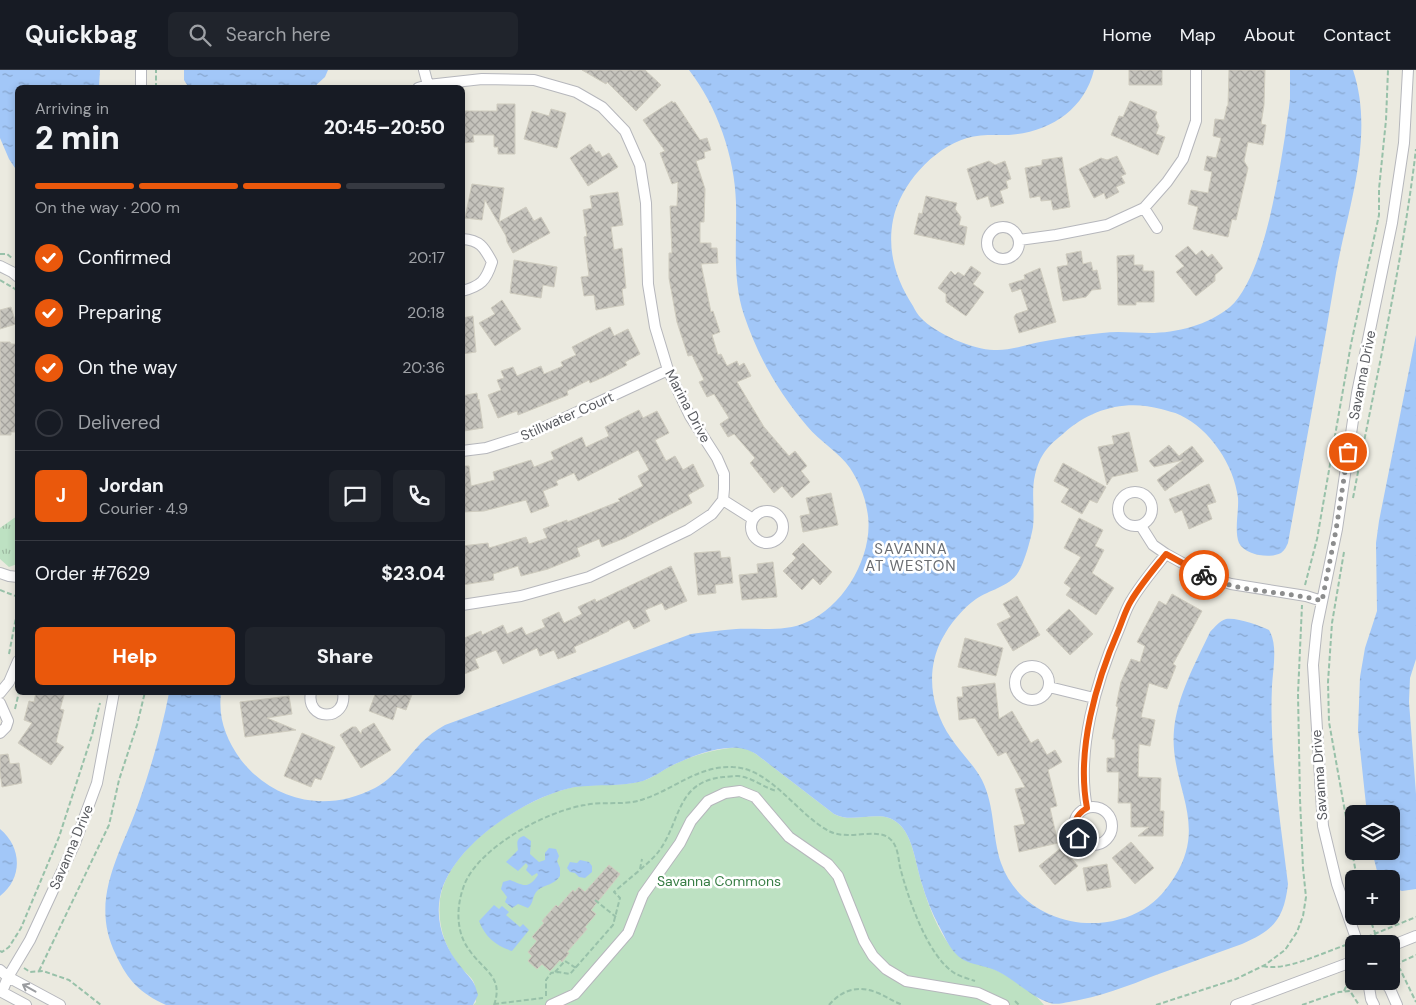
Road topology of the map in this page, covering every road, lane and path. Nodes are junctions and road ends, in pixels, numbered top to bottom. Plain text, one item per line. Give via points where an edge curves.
1 (141, 70) edge
2 (156, 70) edge
3 (424, 70) edge
4 (1196, 70) edge
5 (1408, 70) edge
6 (141, 85) edge
7 (156, 85) edge
8 (423, 85) edge
9 (431, 85) edge
10 (1416, 150) edge
11 (1144, 208) junction
12 (1157, 228) dead end
13 (465, 239) edge
14 (1019, 240) dead end
15 (0, 254) edge
16 (15, 261) edge
17 (0, 266) edge
18 (15, 274) edge
19 (0, 280) edge
20 (15, 289) edge
21 (465, 290) edge
22 (668, 370) junction
23 (465, 451) edge
24 (722, 500) junction
25 (1352, 504) dead end
26 (753, 519) dead end
27 (1141, 526) dead end
28 (1345, 548) dead end
29 (1166, 554) junction
30 (0, 573) edge
31 (15, 577) edge
32 (0, 590) edge
33 (15, 596) edge
34 (1322, 601) junction
35 (465, 605) edge
36 (15, 639) edge
37 (13, 661) edge
38 (1049, 687) dead end
39 (0, 693) edge
40 (113, 695) edge
41 (144, 695) edge
42 (310, 695) edge
43 (343, 695) edge
44 (1094, 698) junction
45 (100, 701) dead end
46 (0, 703) edge
47 (0, 733) edge
48 (780, 791) junction
49 (1087, 808) dead end
50 (642, 859) dead end
51 (640, 869) junction
52 (1355, 870) edge
53 (595, 900) dead end
54 (616, 917) junction
55 (1416, 917) edge
56 (1371, 925) edge
57 (1376, 933) junction
58 (1355, 935) edge
59 (1372, 935) edge
60 (1416, 936) edge
61 (1400, 942) edge
62 (1345, 946) edge
63 (0, 951) edge
64 (1416, 956) edge
65 (17, 962) junction
66 (1400, 962) edge
67 (1345, 964) edge
68 (1262, 966) dead end
69 (576, 968) junction
70 (1400, 969) edge
71 (39, 972) junction
72 (4, 973) edge
73 (554, 973) junction
74 (979, 982) dead end
75 (1370, 990) edge
76 (1390, 990) edge
77 (1, 991) edge
78 (1344, 992) joint
79 (1416, 1002) edge
80 (1009, 1003) edge
81 (26, 1005) edge
82 (60, 1005) edge
83 (101, 1005) edge
84 (494, 1005) edge
85 (551, 1005) edge
86 (829, 1005) edge
87 (903, 1005) edge
88 (1019, 1005) edge
89 (1236, 1005) edge
90 (1302, 1005) edge
91 (1359, 1005) edge
92 (1374, 1005) edge
93 (1398, 1005) edge

1 - 6 street
2 - 7 path
3 - 8 street
4 - 11 street via 1196,121 1183,159
5 - 34 street, Savanna Drive via 1402,161 1357,393
9 - 22 street, Marina Drive via 482,79 534,80 576,92 602,107 625,131 640,165 646,203 648,284 655,327
10 - 25 path via 1397,276
11 - 12 street
11 - 14 street via 1107,225
13 - 21 street via 474,240 485,249 492,262 487,277 476,288
15 - 16 path via 7,254
17 - 18 street
19 - 20 path
22 - 23 street, Stillwater Court via 530,434 486,448
22 - 24 street, Marina Drive via 724,474
24 - 26 street
24 - 35 street via 712,514 688,530 589,577 521,596
27 - 29 street via 1153,545
28 - 52 path via 1332,623 1329,722
29 - 34 street via 1208,577 1231,584
29 - 44 street via 1130,602
30 - 31 street
32 - 33 path
34 - 58 street, Savanna Drive via 1313,665 1323,826 1337,884
36 - 37 path
37 - 39 street via 9,682
38 - 44 street
40 - 65 street, Savanna Drive via 97,783 76,842
41 - 71 path via 109,825
42 - 43 street via 313,708 327,715 341,708
44 - 49 street via 1084,759
45 - 63 path via 60,837 21,928 9,947
46 - 47 street via 8,721
48 - 51 path via 738,776 710,778 694,787 681,802 658,852
48 - 74 path via 832,833 888,837 896,845 908,894 931,948 956,974
48 - 84 path via 750,771 734,767 716,769 702,772 642,800 583,805 543,817 501,843 473,869 458,907 464,942 496,985 498,994
50 - 51 path
51 - 54 path via 614,892 620,898
53 - 54 path
54 - 69 path via 614,924
55 - 57 path
56 - 57 path
57 - 59 path
60 - 61 street
62 - 68 path via 1282,967
64 - 66 path
65 - 71 path via 30,972
65 - 72 street, Savanna Drive
67 - 89 street
69 - 73 path via 570,974
69 - 73 path via 565,961
70 - 79 path
71 - 83 path via 69,980
72 - 77 street, Savanna Drive
82 -> 72 street
73 - 84 path via 546,980 546,998
75 - 92 street
76 - 93 street
77 - 81 street
78 - 90 path
78 - 91 path via 1350,991
80 - 85 street via 978,993 906,981 886,969 864,941 838,876 828,864 790,837 755,797 740,791 725,793 708,801 691,821 680,843 643,895 628,933 575,994
80 - 88 path
86 - 87 path via 849,989 878,993

